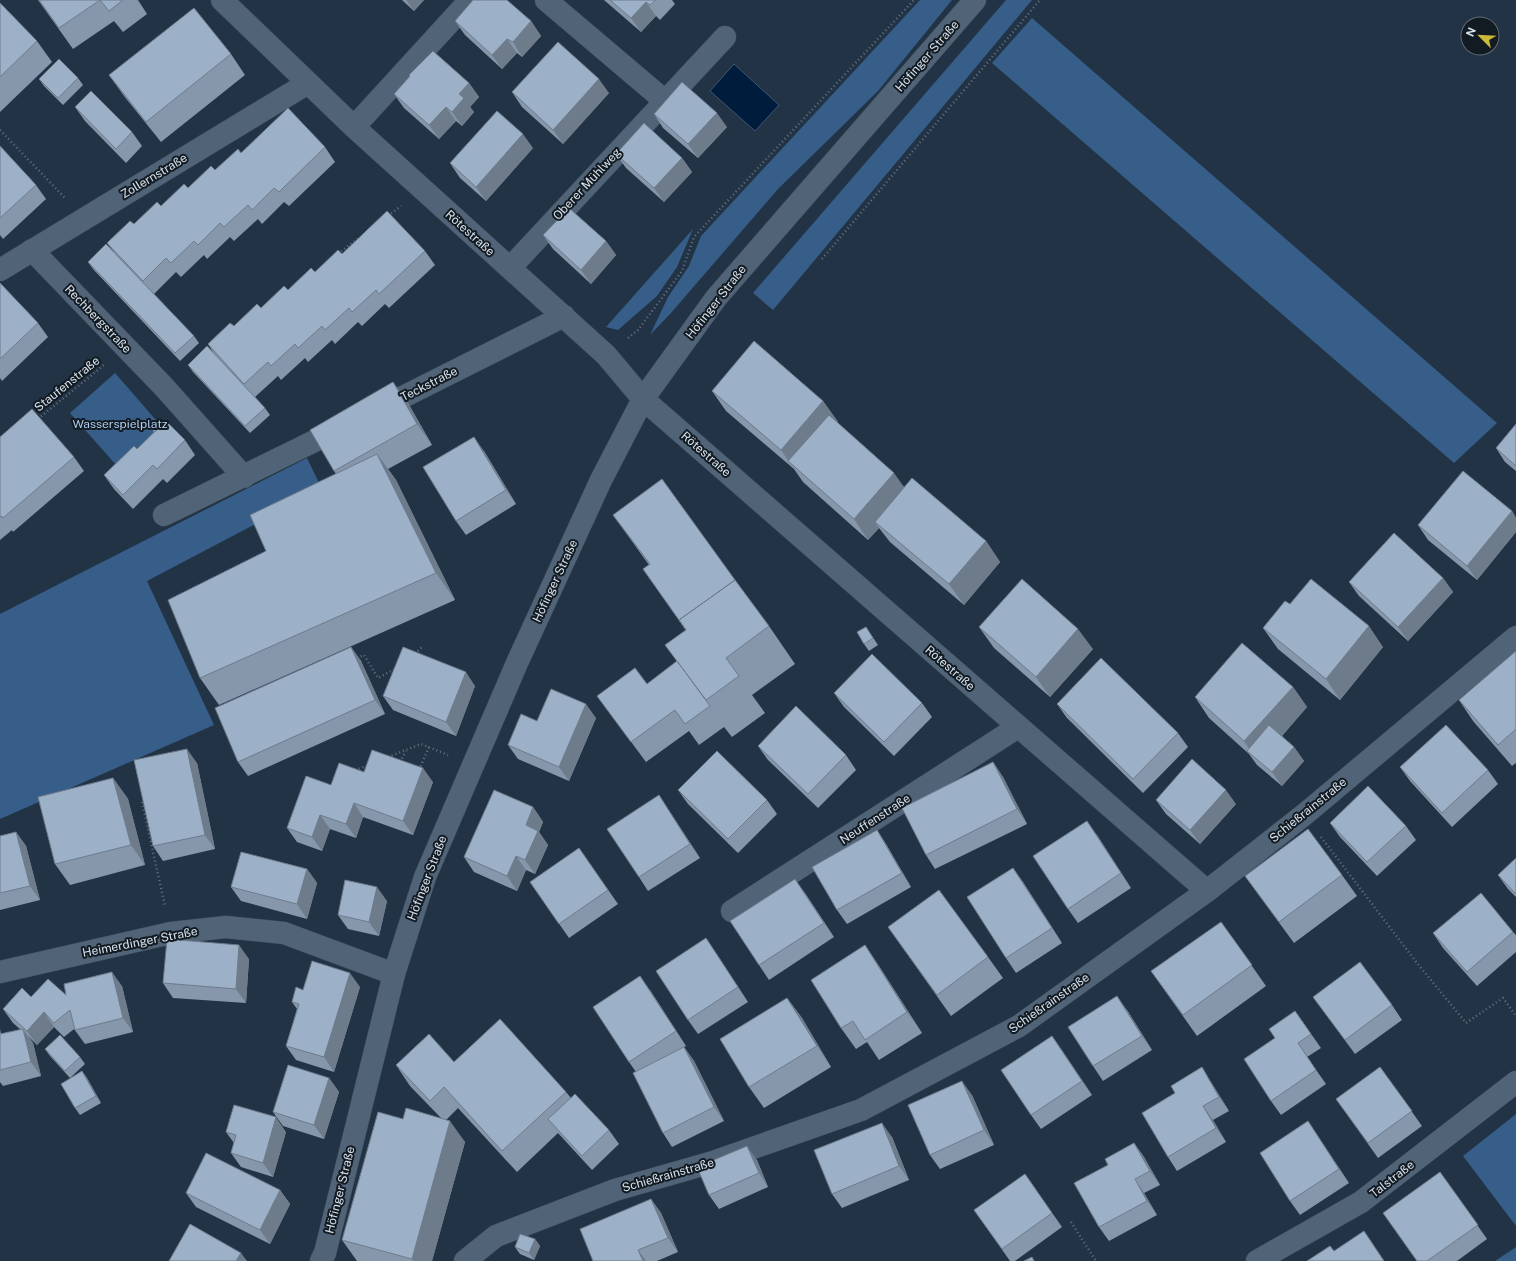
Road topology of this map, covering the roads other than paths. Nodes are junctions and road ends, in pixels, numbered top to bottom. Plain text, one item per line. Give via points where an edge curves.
1 (222, 0) edge
2 (470, 0) edge
3 (546, 0) edge
4 (975, 0) edge
5 (725, 37) dead end
6 (308, 83) junction
7 (665, 101) junction
8 (354, 127) junction
9 (32, 250) junction
10 (510, 268) junction
11 (0, 270) edge
12 (564, 316) junction
13 (643, 399) junction
14 (244, 477) junction
15 (164, 515) dead end
16 (1516, 637) edge
17 (1018, 727) junction
18 (1207, 891) junction
19 (732, 911) dead end
20 (0, 972) edge
21 (394, 974) junction
22 (1516, 1082) edge
23 (321, 1261) edge
24 (465, 1261) edge
25 (1258, 1261) edge

1 - 6 street, Rötestraße
2 - 8 street
3 - 7 street
4 - 13 street, Höfinger Straße via 718,296
5 - 7 street, Oberer Mühlweg
6 - 8 street, Rötestraße
6 - 9 street, Zollernstraße
7 - 10 street, Oberer Mühlweg
8 - 10 street, Rötestraße
9 - 11 street, Zollernstraße
9 - 14 street, Rechbergstraße via 126,347
10 - 12 street, Rötestraße
12 - 13 street, Rötestraße via 606,355
12 - 14 street, Teckstraße
13 - 17 street, Rötestraße
13 - 21 street, Höfinger Straße via 595,494 473,765 425,877
14 - 15 street, Teckstraße
16 - 18 street, Schießrainstraße via 1305,814
17 - 18 street, Rötestraße
17 - 19 street, Neuffenstraße
18 - 24 street, Schießrainstraße via 1019,1026 861,1110 713,1162 615,1190 496,1236
20 - 21 street, Heimerdinger Straße via 171,934 226,927 284,933
21 - 23 street, Höfinger Straße
22 - 25 street, Talstraße via 1361,1202

